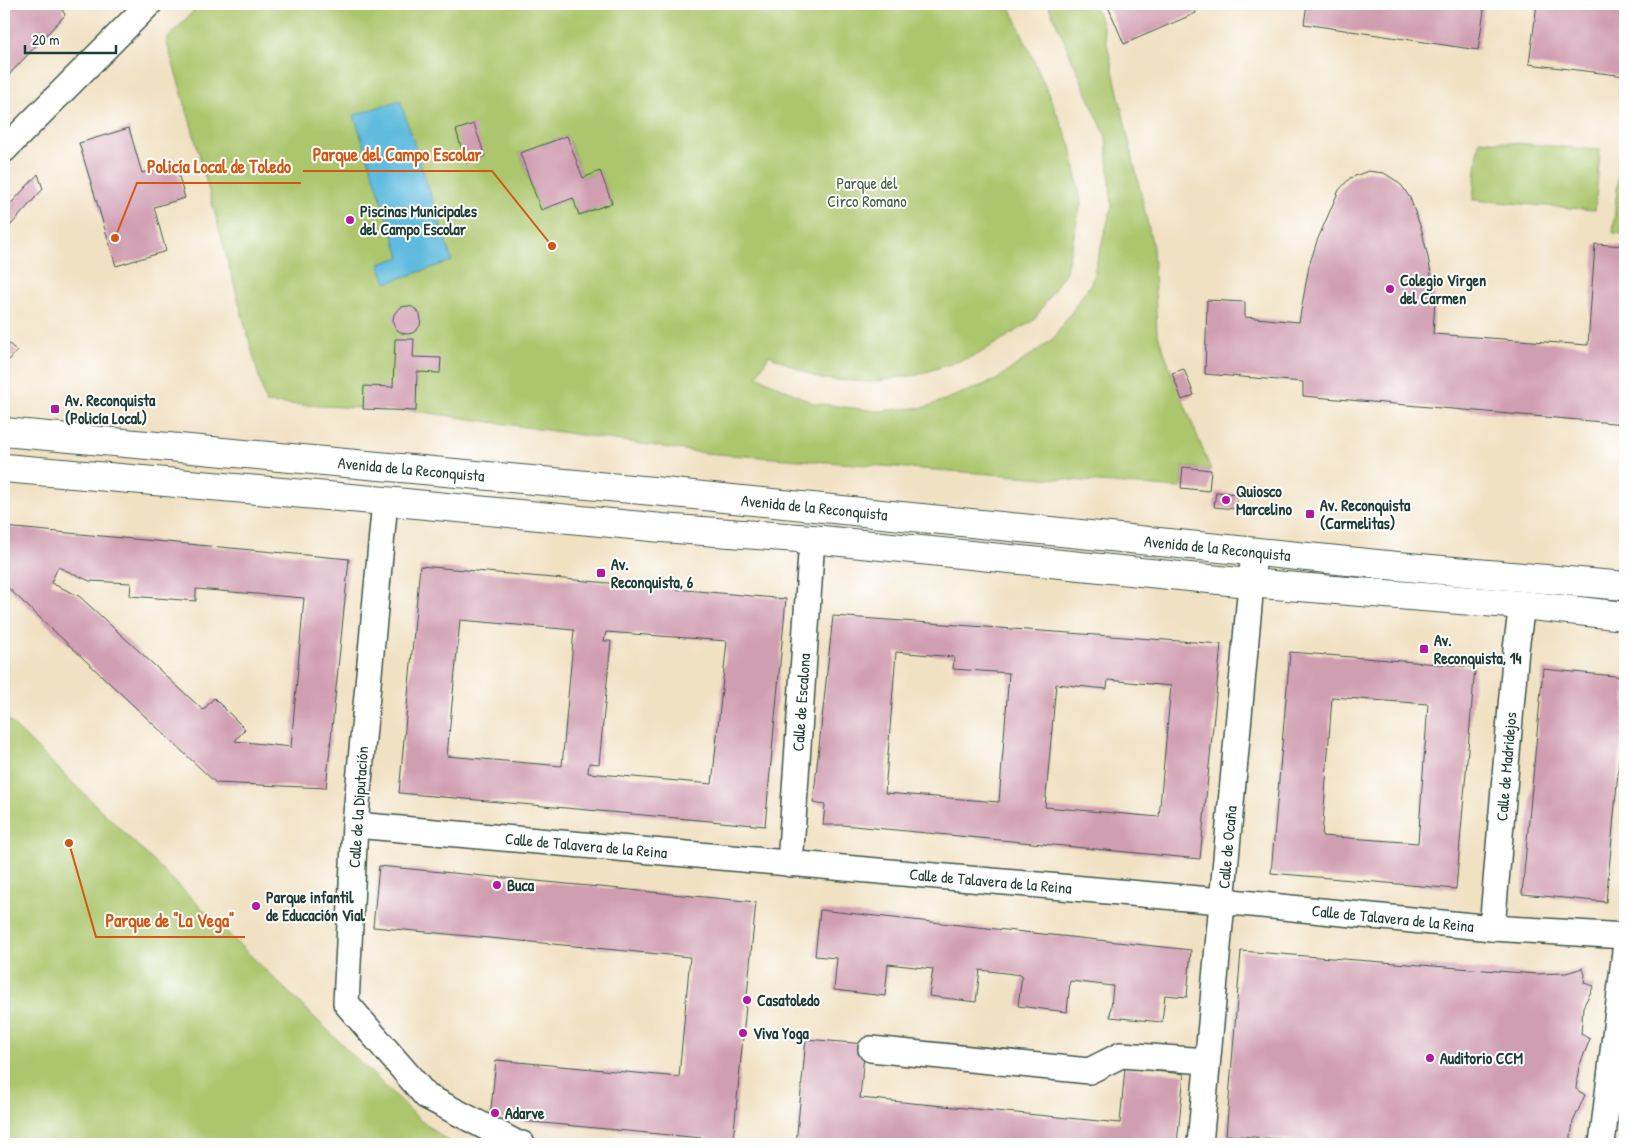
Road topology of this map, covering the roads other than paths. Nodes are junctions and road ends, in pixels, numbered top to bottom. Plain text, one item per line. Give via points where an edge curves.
1 (149, 4) edge
2 (4, 150) edge
3 (4, 432) edge
4 (4, 468) edge
5 (385, 501) junction
6 (812, 539) junction
7 (1254, 551) junction
8 (1250, 583) junction
9 (1625, 586) edge
10 (1522, 605) junction
11 (1625, 616) edge
12 (356, 826) junction
13 (790, 864) junction
14 (1221, 901) junction
15 (1492, 928) junction
16 (1625, 936) edge
17 (1625, 951) edge
18 (871, 1049) dead end
19 (1207, 1061) junction
20 (522, 1144) edge
21 (1200, 1144) edge
22 (1602, 1144) edge

1 - 2 street
3 - 7 main road, Avenida de la Reconquista via 664,492
4 - 5 main road, Avenida de la Reconquista
5 - 6 main road, Avenida de la Reconquista
5 - 12 street, Calle de la Diputación
6 - 8 main road, Avenida de la Reconquista
6 - 13 street, Calle de Escalona
7 - 8 street, Calle de Ocaña
7 - 9 main road, Avenida de la Reconquista
8 - 10 main road, Avenida de la Reconquista
8 - 14 street, Calle de Ocaña
10 - 11 main road, Avenida de la Reconquista
10 - 15 street, Calle de Madridejos
12 - 13 street, Calle de Talavera de la Reina
12 - 20 street, Calle de la Diputación via 346,1003 426,1096
13 - 14 street, Calle de Talavera de la Reina
14 - 15 street, Calle de Talavera de la Reina
14 - 19 street, Calle de Ocaña
15 - 16 street, Calle de Talavera de la Reina
17 - 22 street
18 - 19 street via 1089,1071 1121,1055
19 - 21 street, Calle de Ocaña

